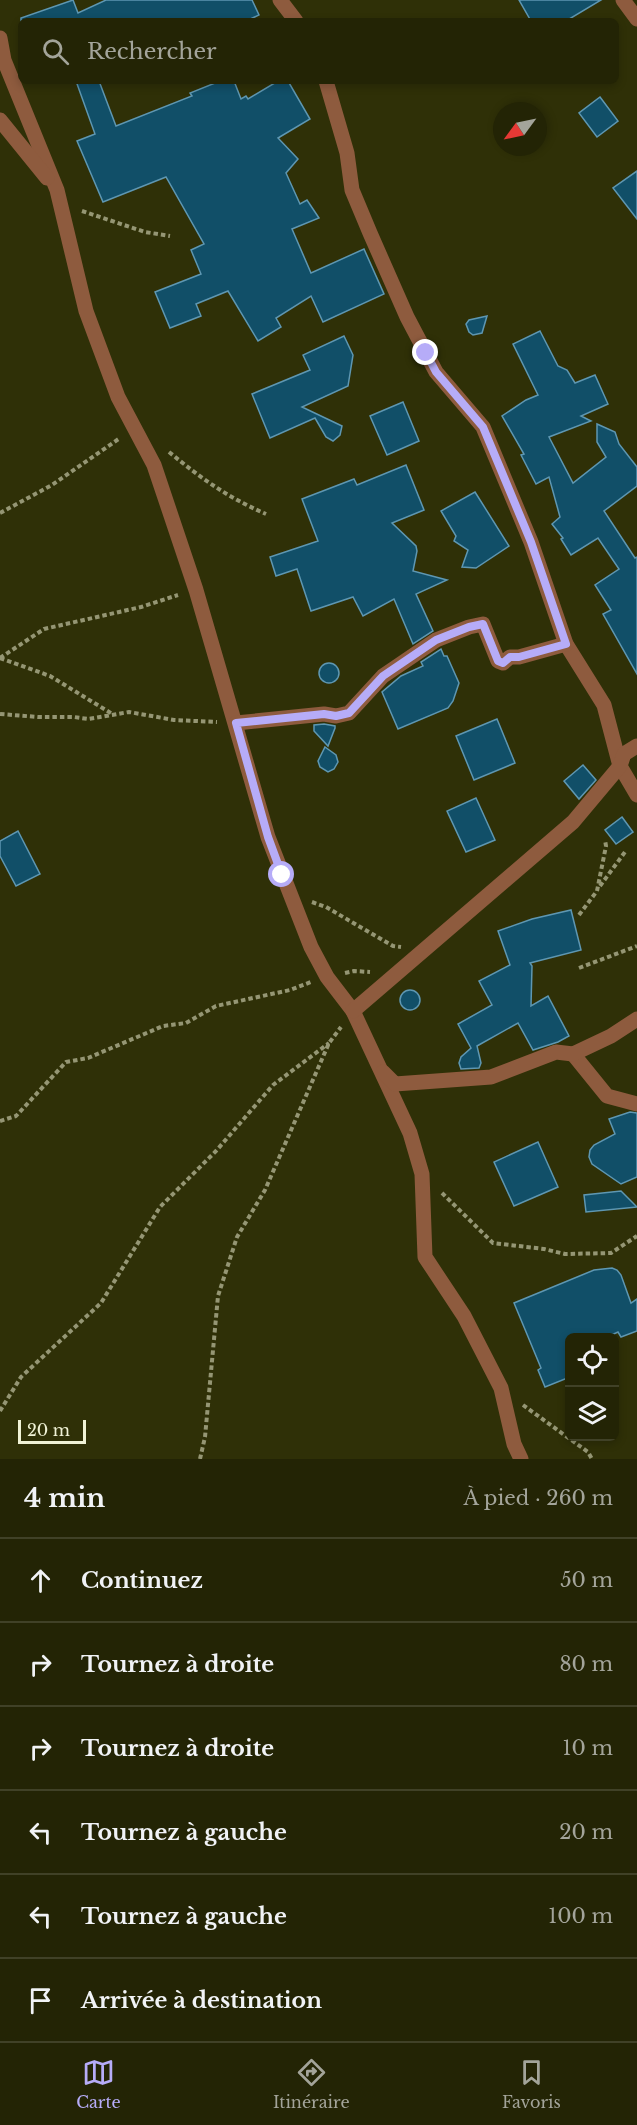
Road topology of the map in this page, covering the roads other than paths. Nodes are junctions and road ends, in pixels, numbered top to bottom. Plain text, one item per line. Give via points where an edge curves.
1 (280, 0) edge
2 (623, 0) edge
3 (294, 18) edge
4 (637, 19) edge
5 (0, 38) edge
6 (327, 84) edge
7 (0, 120) edge
8 (58, 197) junction
9 (566, 644) junction
10 (236, 723) junction
11 (637, 746) edge
12 (620, 766) junction
13 (637, 795) edge
14 (353, 1011) junction
15 (637, 1019) edge
16 (573, 1054) junction
17 (380, 1069) junction
18 (637, 1104) edge
19 (520, 1459) edge

1 - 3 street
2 - 4 street
5 - 8 street via 4,60
6 - 9 street via 347,153 352,190 370,233 436,372 483,427 531,542
7 - 8 street
8 - 10 street via 86,311 118,397 154,465
9 - 10 street via 510,657 503,663 498,661 483,624 469,627 436,640 383,676 349,713
9 - 12 street via 604,705
10 - 14 street via 268,837 311,947 327,977
11 - 12 street via 624,754
12 - 13 street
12 - 14 street via 573,822
14 - 17 street
15 - 16 street
16 - 17 street via 556,1052 491,1077 395,1084
16 - 18 street via 607,1096
17 - 19 street via 410,1133 422,1174 425,1257 464,1316 501,1388

